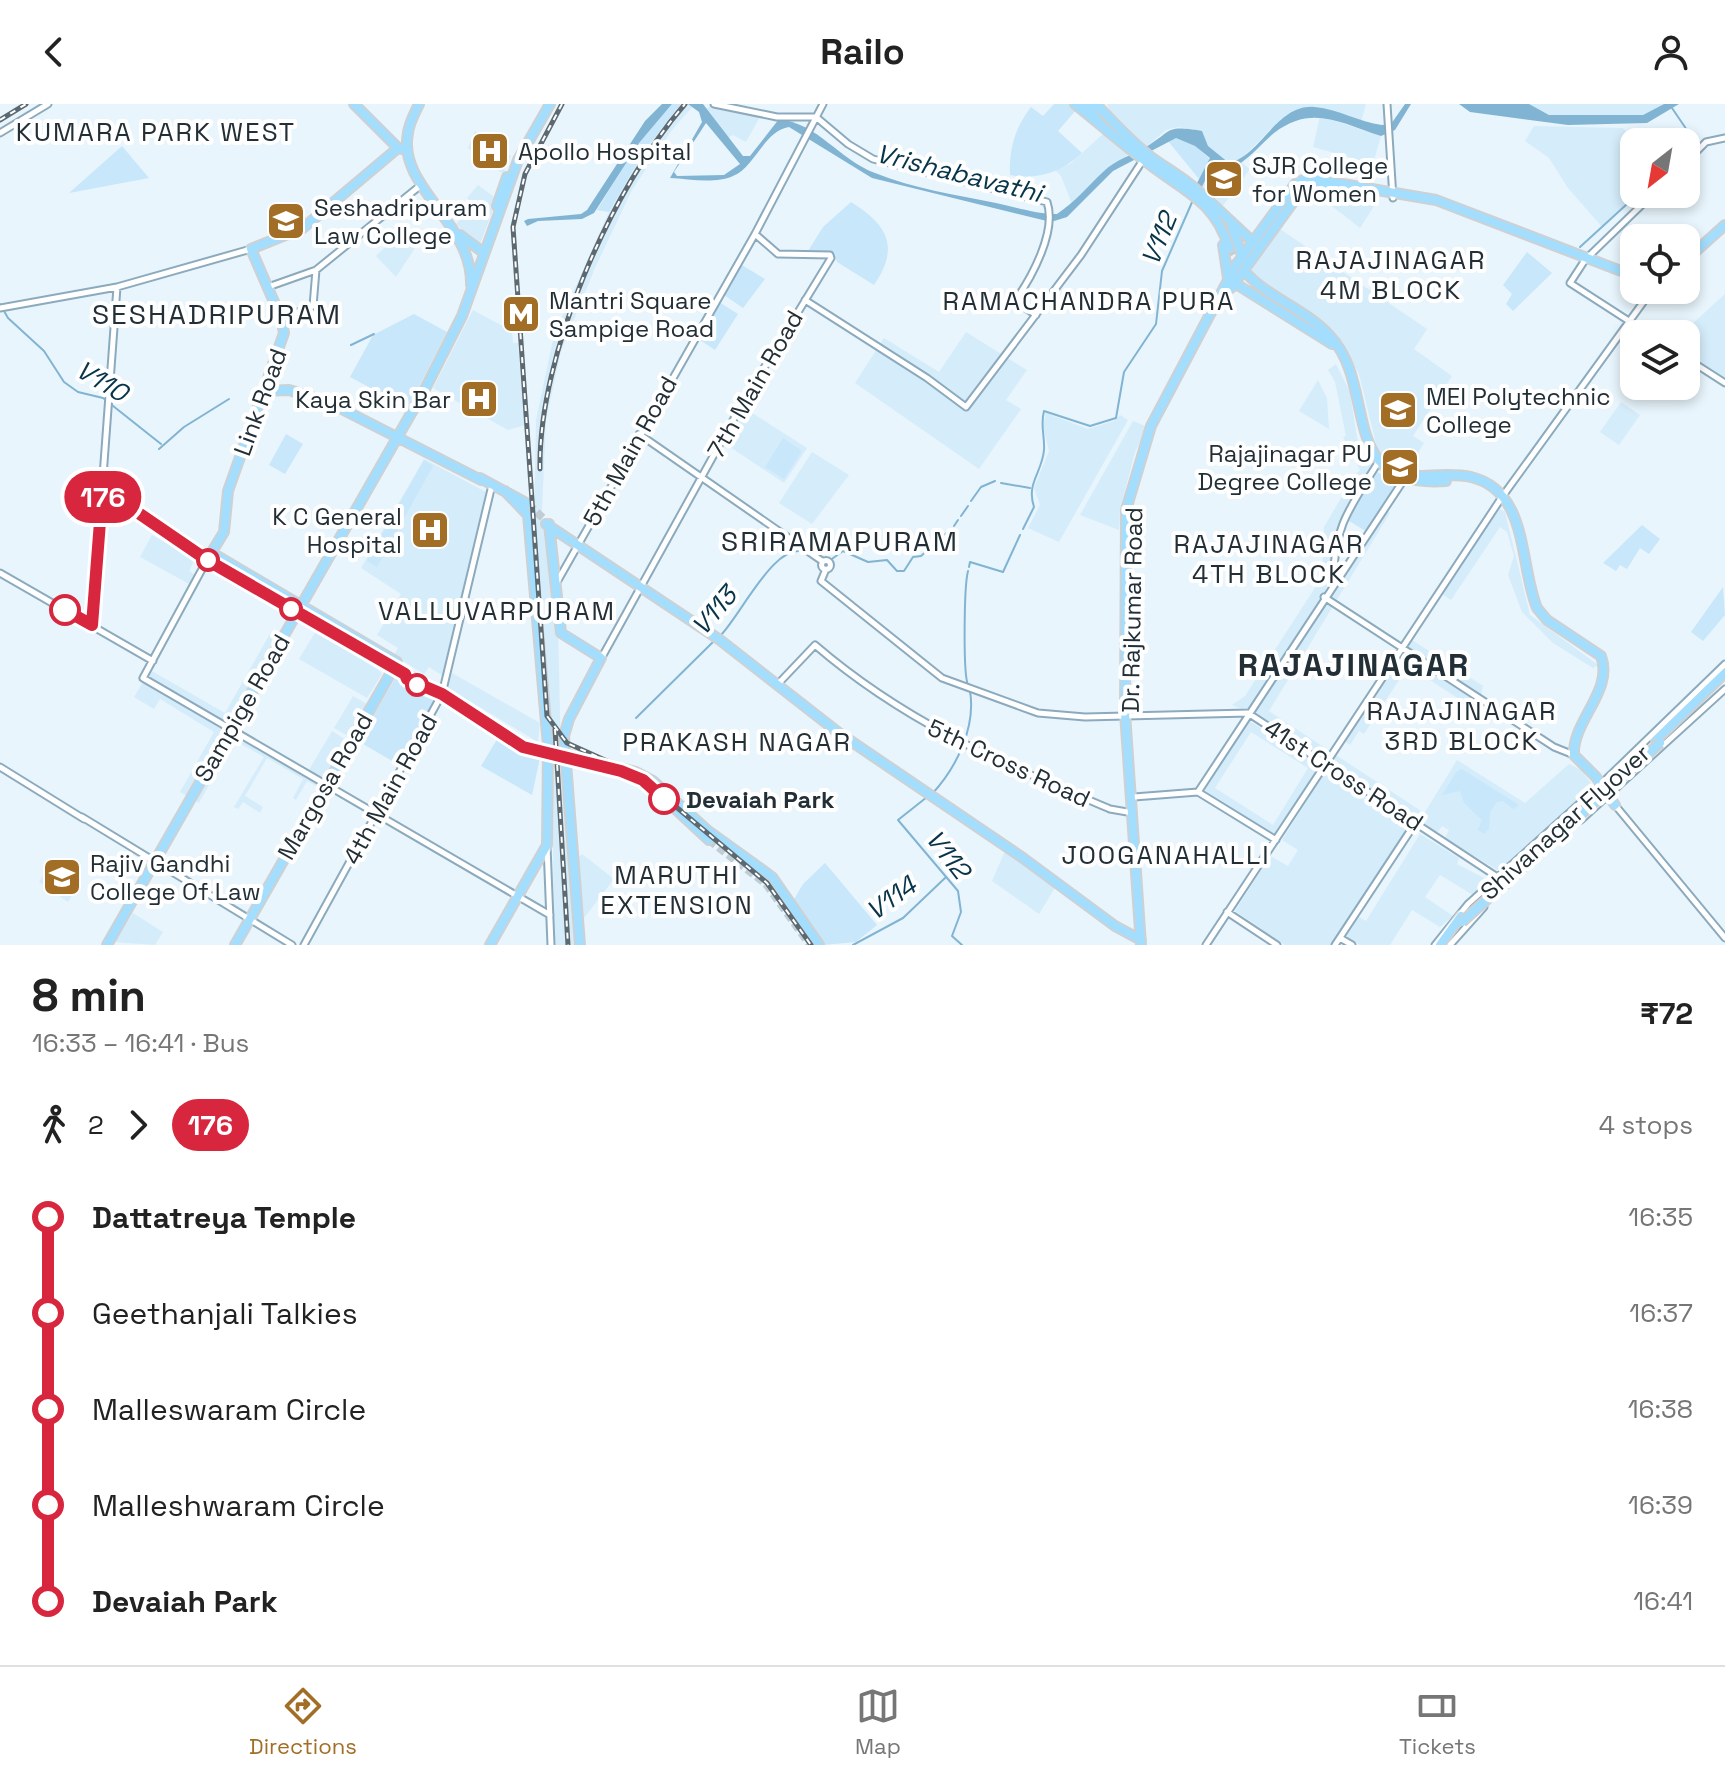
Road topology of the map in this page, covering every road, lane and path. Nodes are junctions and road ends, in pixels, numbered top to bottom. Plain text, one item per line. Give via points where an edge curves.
1 (48, 104) edge
2 (354, 104) edge
3 (419, 104) edge
4 (548, 104) edge
5 (714, 104) edge
6 (823, 104) edge
7 (1075, 104) edge
8 (1087, 104) edge
9 (1099, 104) edge
10 (1387, 104) edge
11 (814, 120) junction
12 (1102, 126) junction
13 (0, 133) edge
14 (408, 133) junction
15 (1725, 138) edge
16 (400, 147) junction
17 (1700, 148) edge
18 (1141, 155) junction
19 (421, 185) junction
20 (1394, 195) junction
21 (1202, 197) junction
22 (1638, 208) edge
23 (1725, 223) edge
24 (1232, 226) junction
25 (459, 234) junction
26 (755, 234) junction
27 (1254, 243) junction
28 (1700, 245) edge
29 (251, 249) junction
30 (1230, 249) junction
31 (484, 253) junction
32 (1586, 258) junction
33 (1242, 268) junction
34 (316, 270) junction
35 (1620, 273) edge
36 (1230, 283) junction
37 (473, 284) junction
38 (117, 287) junction
39 (267, 287) junction
40 (805, 300) junction
41 (1640, 304) edge
42 (0, 308) edge
43 (1036, 315) junction
44 (281, 319) junction
45 (1627, 320) joint
46 (1620, 330) edge
47 (1332, 340) junction
48 (1700, 367) edge
49 (1725, 383) edge
50 (265, 386) junction
51 (639, 434) junction
52 (400, 438) junction
53 (1379, 461) junction
54 (701, 477) junction
55 (1407, 479) junction
56 (492, 485) junction
57 (505, 491) junction
58 (102, 496) junction
59 (1503, 496) junction
60 (528, 504) tunnel mouth
61 (579, 546) junction
62 (208, 558) junction
63 (0, 573) edge
64 (1334, 580) junction
65 (557, 582) junction
66 (641, 587) junction
67 (1324, 597) junction
68 (298, 610) junction
69 (92, 625) junction
70 (1403, 648) junction
71 (601, 658) junction
72 (153, 661) junction
73 (393, 667) junction
74 (1725, 668) edge
75 (1725, 679) edge
76 (776, 686) junction
77 (1725, 689) edge
78 (1710, 691) junction
79 (442, 692) junction
80 (1695, 710) junction
81 (1248, 713) junction
82 (1128, 714) junction
83 (229, 731) junction
84 (1574, 751) junction
85 (567, 756) junction
86 (1326, 763) junction
87 (0, 767) edge
88 (1602, 783) junction
89 (325, 786) junction
90 (1198, 792) junction
91 (1608, 796) junction
92 (1134, 797) junction
93 (1615, 805) joint
94 (1134, 813) junction
95 (376, 815) junction
96 (1416, 822) junction
97 (709, 840) tunnel mouth
98 (1276, 840) junction
99 (547, 845) junction
100 (155, 861) junction
101 (1498, 876) junction
102 (1509, 885) junction
103 (517, 896) junction
104 (1227, 912) junction
105 (550, 915) junction
106 (249, 920) junction
107 (1340, 938) junction
108 (1725, 938) edge
109 (1143, 943) edge
110 (816, 944) edge
111 (107, 945) edge
112 (235, 945) edge
113 (292, 945) edge
114 (304, 945) edge
115 (490, 945) edge
116 (551, 945) edge
117 (580, 945) edge
118 (1206, 945) edge
119 (1277, 945) edge
120 (1335, 945) edge
121 (1352, 945) edge
122 (1442, 945) edge

1 - 13 street
2 - 16 main road
3 - 14 main road
4 - 31 main road, Sampige Road via 502,189
5 - 11 street
6 - 11 street, 5th Main Road
7 - 12 main road
8 - 12 main road
9 - 18 main road
10 - 20 street
11 - 26 street, 5th Main Road
11 - 43 street via 873,159 1047,202 1049,222 1029,281 1015,301
12 - 18 main road
14 - 16 main road
14 - 16 main road
15 - 17 street
16 - 19 main road
16 - 29 main road via 303,228
18 - 21 main road
18 - 43 street via 1081,255
19 - 25 main road
19 - 34 street
20 - 27 main road, Dr. Rajkumar Road via 1301,179
20 - 32 main road, Dr. Rajkumar Road via 1449,207
20 - 33 main road, Dr. Rajkumar Road via 1304,187
21 - 24 main road
21 - 30 main road
22 - 32 street
23 - 28 main road
24 - 27 main road
24 - 33 main road
25 - 31 main road
25 - 37 main road
26 - 40 street, 7th Main Road via 778,254 830,255
26 - 51 street, 5th Main Road
27 - 33 main road
29 - 38 street
29 - 39 main road, Link Road
30 - 33 main road
30 - 36 main road
31 - 37 main road, Sampige Road
32 - 35 main road, Dr. Rajkumar Road
32 - 45 street via 1570,283
33 - 36 main road, Dr. Rajkumar Road
33 - 47 main road
34 - 39 street
34 - 44 street via 313,306
36 - 47 main road
36 - 82 main road, Dr. Rajkumar Road via 1151,426 1130,494
37 - 52 main road, Sampige Road via 427,394
38 - 42 street
38 - 58 street
39 - 44 main road, Link Road
40 - 43 street via 966,407
40 - 54 street, 7th Main Road
41 - 45 street
44 - 50 main road, Link Road via 284,333
46 - 59 street
47 - 53 main road via 1355,382 1366,436
48 - 49 street
50 - 52 main road via 330,403
50 - 62 main road, Link Road via 228,491 224,532
51 - 54 street
51 - 61 street, 5th Main Road
52 - 56 main road
52 - 68 main road, Sampige Road
53 - 55 main road
53 - 64 street via 1342,521 1335,540
54 - 66 street, 7th Main Road
54 - 82 street, 41st Cross Road via 822,561 826,569 821,581 942,678 1053,716
55 - 59 main road via 1416,484 1469,480
55 - 64 street
56 - 57 main road
56 - 79 street, 4th Main Road
57 - 60 main road
57 - 99 main road via 528,515 548,746
58 - 62 street
58 - 69 street
59 - 70 street
59 - 84 main road via 1537,608 1603,661 1602,683
61 - 65 street, 5th Main Road
61 - 65 main road via 547,524
61 - 66 main road
62 - 68 main road
62 - 68 main road
62 - 72 street
63 - 69 street
64 - 67 street
65 - 71 main road via 561,633
66 - 71 street, 7th Main Road
66 - 76 main road
67 - 70 street
67 - 81 street
68 - 73 main road
68 - 83 main road, Sampige Road
69 - 72 street
70 - 84 street via 1554,747
70 - 86 street
71 - 117 main road via 564,736
72 - 83 street via 143,678
73 - 79 main road
73 - 89 main road, Margosa Road
74 - 78 main road
74 - 80 main road
74 - 88 street
75 - 78 main road
76 - 94 street, 5th Cross Road via 815,645 869,689 961,744 1110,809
76 - 109 main road
77 - 80 street
78 - 80 main road
79 - 85 main road, bridge via 513,742
79 - 95 street, 4th Main Road
80 - 91 street
80 - 122 main road, Shivanagar Flyover, bridge via 1455,927
81 - 82 street, 41st Cross Road
81 - 86 street, 41st Cross Road
81 - 90 street
82 - 92 main road, Dr. Rajkumar Road
82 - 94 main road, Dr. Rajkumar Road
83 - 89 street
83 - 100 main road, Sampige Road
84 - 88 main road
85 - 97 main road via 643,780
85 - 110 main road via 653,781 707,830 772,877
86 - 96 street, 41st Cross Road
86 - 98 street
87 - 100 street
88 - 91 main road
88 - 101 street
89 - 95 street
89 - 106 main road, Margosa Road
90 - 92 street
90 - 98 street
91 - 93 main road
91 - 102 street
92 - 94 main road, Dr. Rajkumar Road
93 - 108 street
94 - 109 main road, Dr. Rajkumar Road
95 - 103 street
95 - 114 street, 4th Main Road
96 - 101 street, 41st Cross Road
96 - 107 street
98 - 104 street
99 - 103 main road
99 - 105 street
100 - 106 street
100 - 111 main road, Sampige Road
101 - 102 street, 41st Cross Road
101 - 122 street via 1458,914
102 - 122 street
103 - 105 street
103 - 115 main road
104 - 118 street
104 - 119 street
105 - 116 street
106 - 112 main road, Margosa Road
106 - 113 street
107 - 120 street
107 - 121 street

